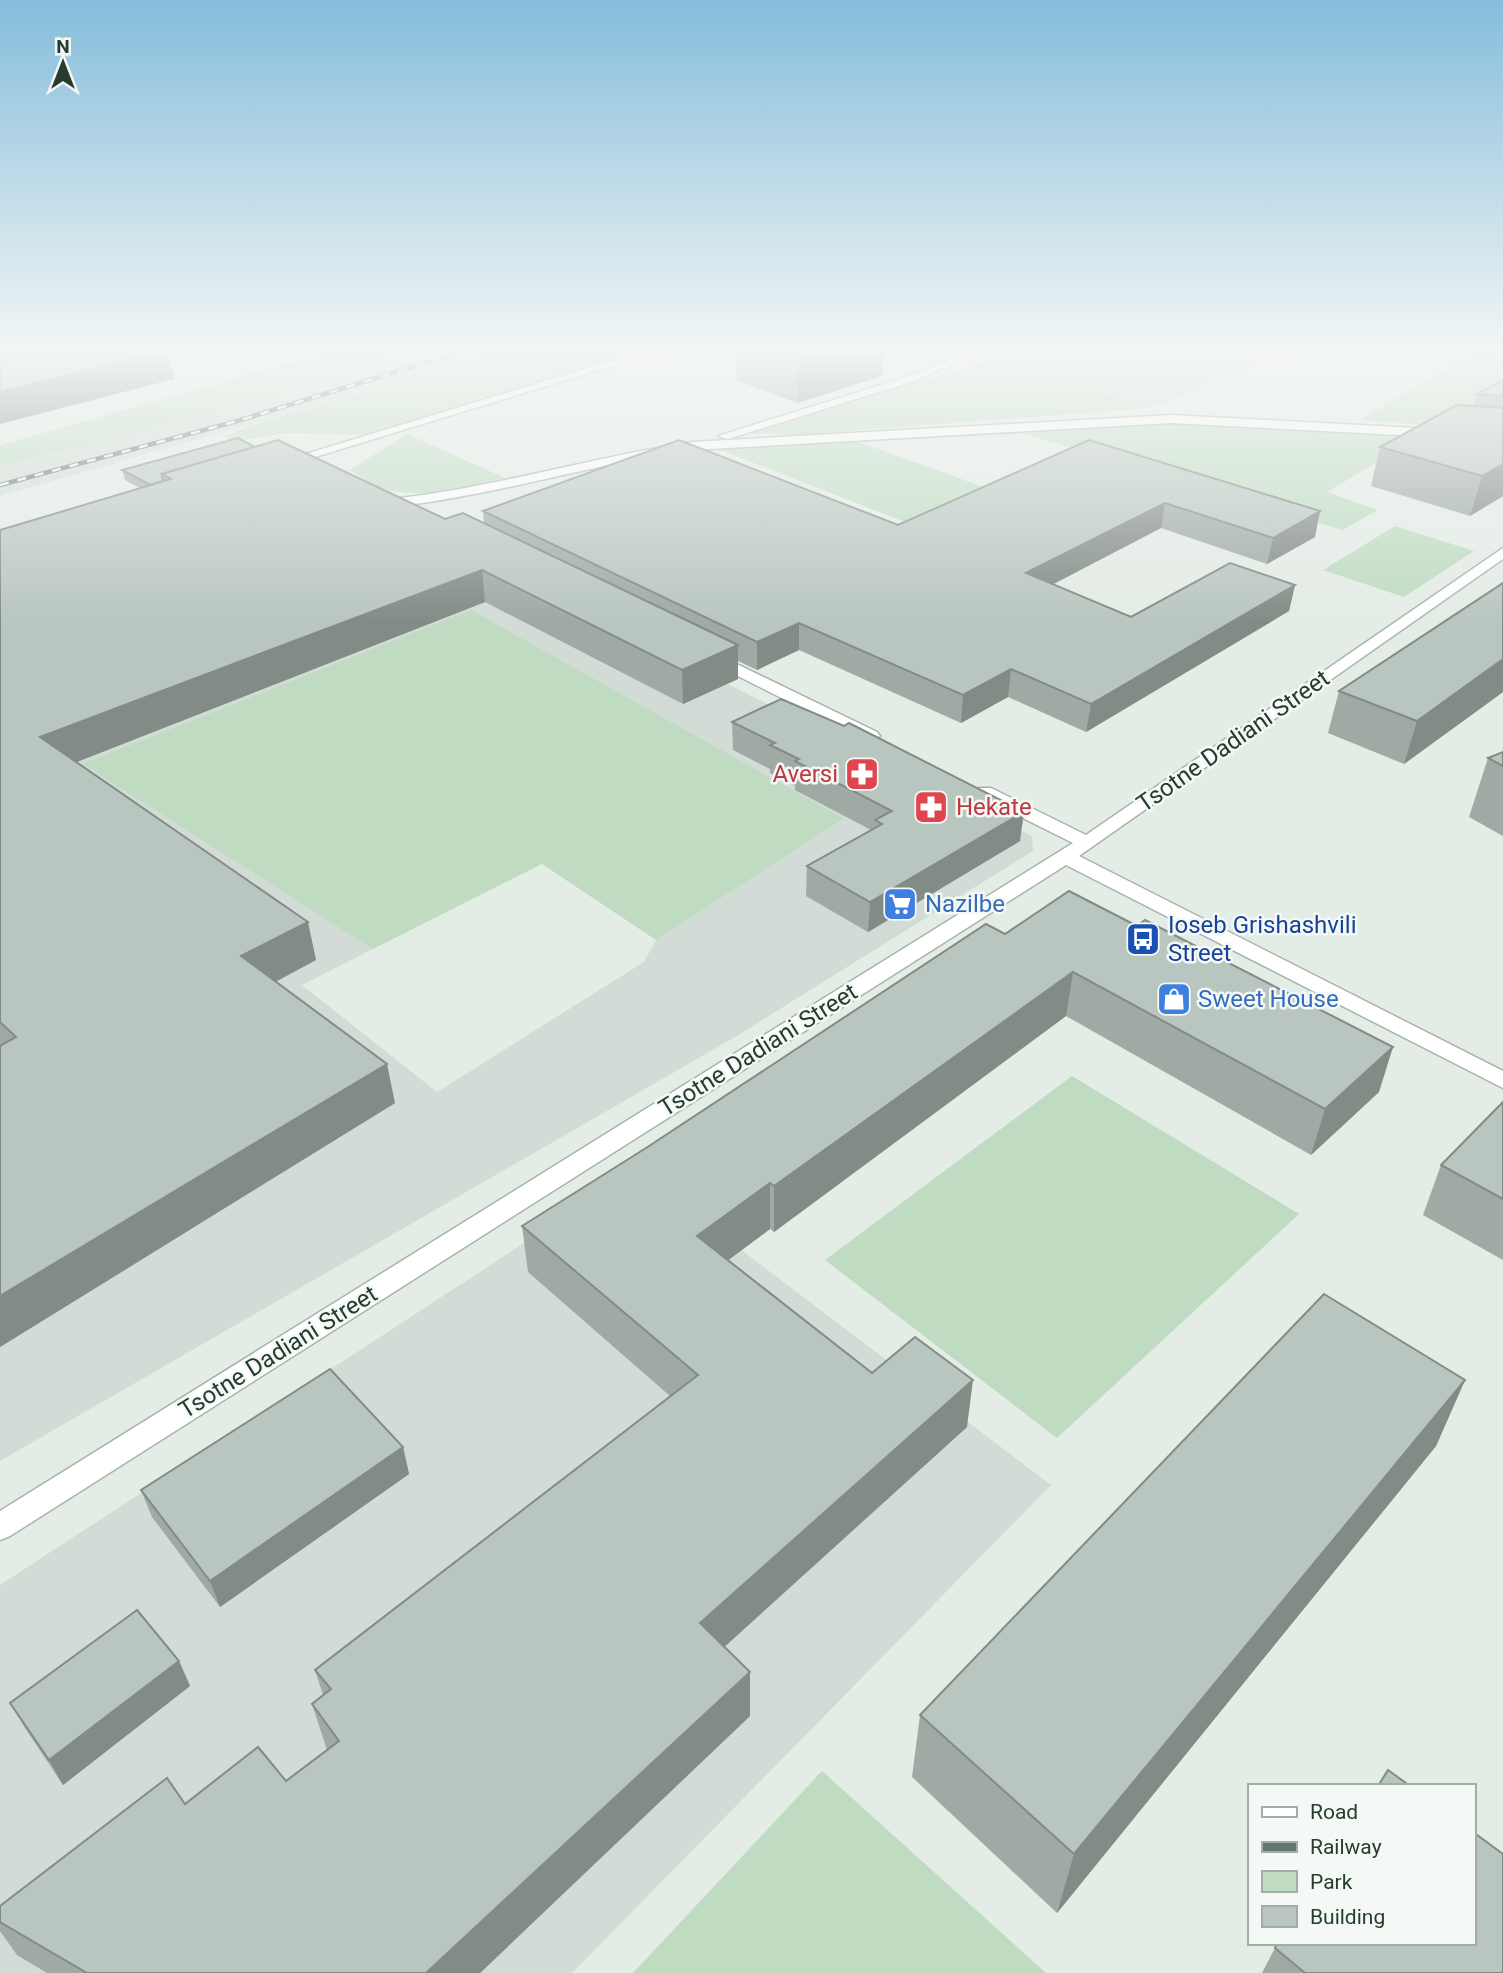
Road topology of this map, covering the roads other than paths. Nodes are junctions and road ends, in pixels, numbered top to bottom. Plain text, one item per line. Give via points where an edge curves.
1 (362, 439) edge
2 (715, 439) edge
3 (815, 439) edge
4 (692, 446) junction
5 (306, 456) junction
6 (329, 467) edge
7 (266, 468) edge
8 (427, 515) edge
9 (1503, 552) edge
10 (702, 652) edge
11 (888, 744) edge
12 (975, 788) edge
13 (1087, 843) junction
14 (1065, 857) junction
15 (1503, 1080) edge
16 (0, 1527) edge

1 - 5 street
2 - 4 street
3 - 4 street
4 - 8 street via 657,450 489,491 394,499
5 - 6 street
5 - 7 street
9 - 13 street, Tsotne Dadiani Street
10 - 11 street
12 - 13 street
13 - 14 street, Tsotne Dadiani Street
14 - 15 street
14 - 16 street, Tsotne Dadiani Street

